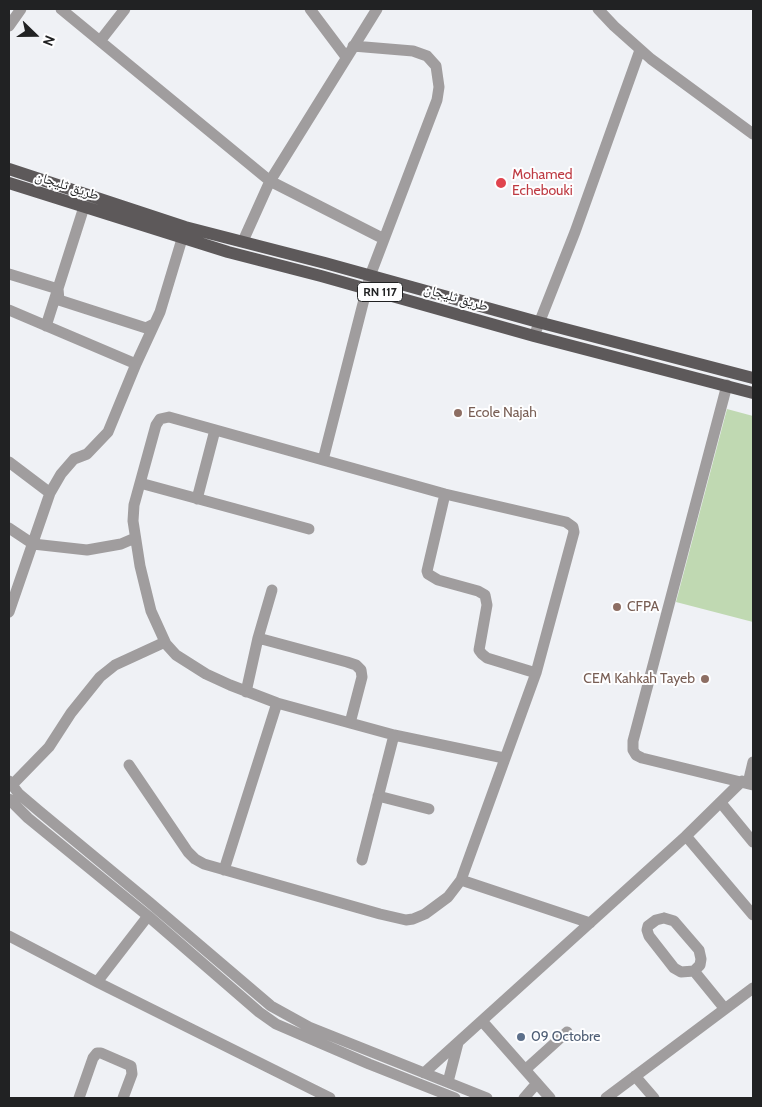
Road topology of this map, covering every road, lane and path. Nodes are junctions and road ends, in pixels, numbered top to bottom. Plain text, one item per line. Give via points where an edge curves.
1 (21, 9) edge
2 (61, 9) edge
3 (124, 9) edge
4 (310, 9) edge
5 (377, 9) edge
6 (598, 9) edge
7 (9, 26) edge
8 (100, 41) junction
9 (353, 46) junction
10 (640, 50) junction
11 (346, 57) junction
12 (753, 134) edge
13 (9, 169) edge
14 (270, 181) junction
15 (9, 183) edge
16 (84, 207) junction
17 (184, 232) junction
18 (384, 240) junction
19 (243, 241) junction
20 (9, 274) edge
21 (370, 276) junction
22 (58, 289) junction
23 (367, 289) junction
24 (9, 310) edge
25 (538, 322) junction
26 (154, 324) junction
27 (46, 326) junction
28 (534, 336) junction
29 (136, 364) junction
30 (753, 378) edge
31 (726, 385) junction
32 (753, 393) edge
33 (215, 430) junction
34 (323, 460) junction
35 (9, 462) edge
36 (140, 484) junction
37 (50, 492) junction
38 (445, 494) junction
39 (197, 499) junction
40 (9, 528) edge
41 (309, 529) dead end
42 (134, 538) junction
43 (33, 544) junction
44 (272, 590) dead end
45 (9, 612) edge
46 (258, 638) junction
47 (165, 642) junction
48 (536, 673) junction
49 (246, 692) junction
50 (277, 703) junction
51 (350, 723) junction
52 (394, 735) junction
53 (504, 758) junction
54 (753, 762) edge
55 (129, 765) dead end
56 (10, 783) edge
57 (748, 783) edge
58 (378, 796) junction
59 (9, 799) edge
60 (721, 803) junction
61 (430, 809) dead end
62 (686, 836) junction
63 (753, 842) edge
64 (362, 860) dead end
65 (224, 870) junction
66 (462, 880) junction
67 (753, 915) edge
68 (148, 916) junction
69 (590, 923) junction
70 (9, 936) edge
71 (694, 971) junction
72 (97, 982) junction
73 (753, 988) edge
74 (725, 1009) junction
75 (482, 1021) junction
76 (568, 1032) dead end
77 (458, 1043) junction
78 (526, 1069) junction
79 (424, 1073) junction
80 (635, 1076) junction
81 (448, 1082) junction
82 (537, 1082) junction
83 (79, 1098) edge
84 (123, 1098) edge
85 (330, 1098) edge
86 (455, 1098) edge
87 (487, 1098) edge
88 (524, 1098) edge
89 (550, 1098) edge
90 (606, 1098) edge
91 (654, 1098) edge

1 - 7 street
2 - 8 street
3 - 8 street
4 - 11 street
5 - 9 street
6 - 10 street
8 - 14 street
9 - 11 street
9 - 18 street via 413,51 427,56 437,72 437,100
10 - 12 street
10 - 25 street via 575,232
11 - 14 street
13 - 17 main road, طريق ثليجان / RN 117
14 - 18 street
14 - 19 street
15 - 16 main road, طريق ثليجان / RN 117
16 - 17 main road, طريق ثليجان / RN 117
16 - 22 street
17 - 19 main road, طريق ثليجان / RN 117
17 - 23 main road, طريق ثليجان / RN 117 via 228,252
17 - 26 street
18 - 21 street
19 - 21 main road, طريق ثليجان / RN 117
20 - 22 street
21 - 23 street
21 - 25 main road, طريق ثليجان / RN 117
22 - 26 street via 59,300 146,328
22 - 27 street
23 - 28 main road, طريق ثليجان / RN 117
23 - 34 street
24 - 27 street
25 - 28 street
25 - 30 main road, طريق ثليجان / RN 117
26 - 29 street
27 - 29 street
28 - 31 main road, طريق ثليجان / RN 117
29 - 37 street via 108,432 87,454 74,459
31 - 32 main road, طريق ثليجان / RN 117
31 - 57 street via 633,750 642,758
33 - 34 street
33 - 36 street via 169,417 160,419
33 - 39 street
34 - 38 street
35 - 37 street
36 - 39 street
36 - 42 street via 134,505
37 - 43 street
38 - 48 street via 428,574 484,596 487,605 482,654
38 - 48 street via 566,522 573,527
39 - 41 street
40 - 43 street
42 - 43 street via 121,544 87,550
42 - 47 street via 151,611
43 - 45 street
44 - 46 street
46 - 49 street
46 - 51 street via 361,670
47 - 49 street via 186,663
47 - 56 street via 115,666 100,677 49,747
48 - 53 street
49 - 50 street
50 - 51 street
50 - 65 street
51 - 52 street
52 - 53 street
52 - 58 street
53 - 66 street
54 - 57 street
55 - 65 street via 188,852 204,864
56 - 79 street via 19,794 271,1006 309,1027
57 - 60 street
58 - 61 street
58 - 64 street
59 - 68 street
60 - 62 street
60 - 63 street
62 - 67 street
62 - 69 street
65 - 66 street via 406,920 436,906
66 - 69 street
68 - 72 street
68 - 86 street via 276,1024
69 - 75 street
70 - 72 street
71 - 71 street via 700,965 699,950 674,921 664,918 648,926 649,936 674,968 681,972
71 - 74 street
72 - 85 street
73 - 74 street
74 - 80 street
75 - 77 street
75 - 78 street
76 - 78 street
77 - 79 street
77 - 81 street
78 - 82 street
79 - 81 street
80 - 90 street
80 - 91 street
81 - 87 street
82 - 88 street
82 - 89 street
83 - 84 street via 92,1058 101,1053 131,1066 132,1074

